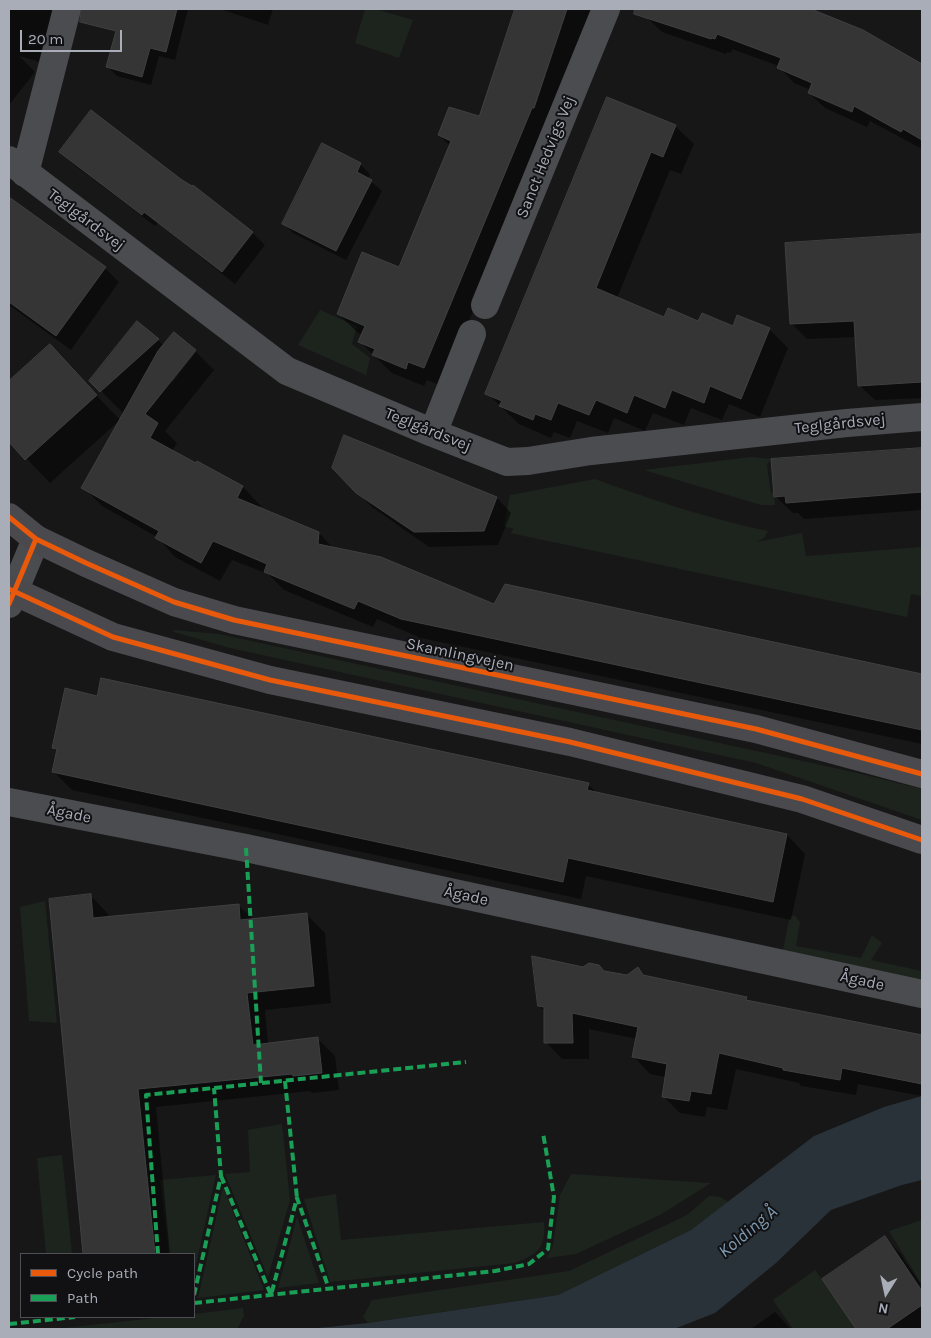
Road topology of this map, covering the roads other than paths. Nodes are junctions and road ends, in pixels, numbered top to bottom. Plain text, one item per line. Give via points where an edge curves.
1 (66, 9) edge
2 (606, 9) edge
3 (17, 167) edge
4 (485, 305) dead end
5 (472, 334) dead end
6 (922, 416) edge
7 (433, 433) junction
8 (9, 517) edge
9 (36, 539) junction
10 (10, 595) edge
11 (922, 774) edge
12 (9, 802) edge
13 (922, 840) edge
14 (922, 994) edge

1 - 3 street
2 - 4 street, Sanct Hedvigs Vej
3 - 7 street, Teglgårdsvej via 287,371
5 - 7 street
6 - 7 street, Teglgårdsvej via 507,462
8 - 9 main road, Skamlingvejen
9 - 10 street
9 - 11 main road, Skamlingvejen via 174,602 234,620 756,729
10 - 13 main road via 112,637 251,675 580,744 802,799
12 - 14 street, Ågade via 246,848

